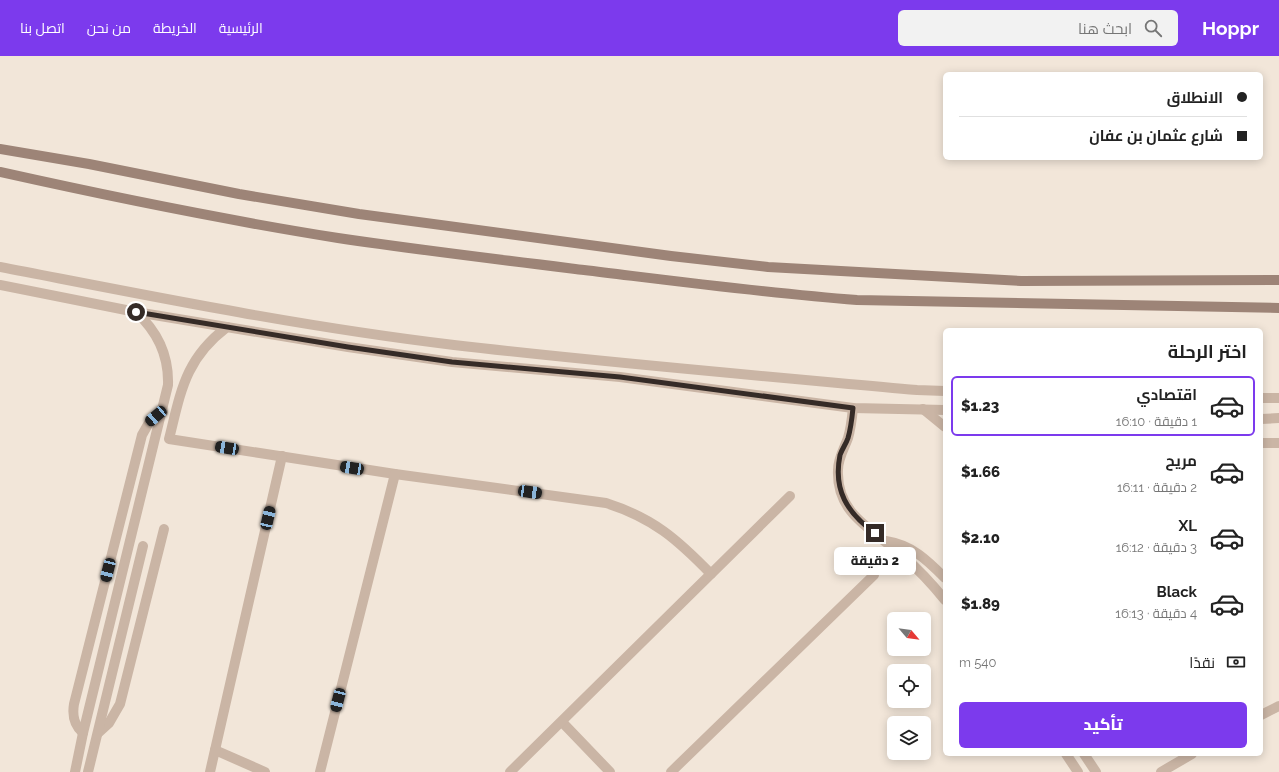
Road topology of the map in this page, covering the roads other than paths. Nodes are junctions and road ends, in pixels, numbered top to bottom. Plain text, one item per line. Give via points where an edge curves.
1 (0, 149) edge
2 (0, 172) edge
3 (0, 268) edge
4 (1279, 280) edge
5 (0, 285) edge
6 (1279, 308) edge
7 (136, 312) junction
8 (228, 327) junction
9 (943, 391) edge
10 (1263, 398) edge
11 (1279, 398) edge
12 (853, 408) junction
13 (923, 409) junction
14 (943, 410) edge
15 (163, 412) junction
16 (1279, 418) edge
17 (1263, 419) edge
18 (943, 426) edge
19 (1263, 443) edge
20 (1279, 443) edge
21 (282, 456) junction
22 (394, 474) junction
23 (790, 496) dead end
24 (164, 529) dead end
25 (884, 540) junction
26 (143, 546) dead end
27 (711, 574) junction
28 (874, 575) dead end
29 (943, 576) edge
30 (943, 598) edge
31 (1279, 706) edge
32 (1263, 714) edge
33 (562, 722) junction
34 (98, 732) junction
35 (83, 733) junction
36 (215, 750) junction
37 (1067, 756) edge
38 (1085, 756) edge
39 (1189, 756) edge
40 (75, 772) edge
41 (88, 772) edge
42 (210, 772) edge
43 (265, 772) edge
44 (320, 772) edge
45 (510, 772) edge
46 (610, 772) edge
47 (671, 772) edge
48 (1078, 772) edge
49 (1096, 772) edge
50 (1161, 772) edge

1 - 4 street via 360,214 768,267 1022,281
2 - 6 street via 335,238 787,295 856,300
3 - 9 street via 281,319 454,345 687,369
5 - 7 street
7 - 8 street
7 - 15 street via 153,329 164,350 168,385
8 - 12 street via 452,362 620,377
8 - 21 street via 208,343 187,374 169,439
10 - 11 street
12 - 13 street
12 - 25 street via 848,438 838,469 839,486 844,502 853,515
13 - 14 street
13 - 18 street
15 - 35 street
15 - 35 street via 150,421 142,435 74,704 75,723
16 - 17 street
19 - 20 street
21 - 22 street
21 - 36 street
22 - 27 street via 606,503 635,513 661,528 685,547
22 - 44 street
23 - 27 street
24 - 34 street via 120,704 109,723
25 - 29 street via 896,542 918,553
25 - 30 street via 919,571
26 - 34 street
27 - 33 street
28 - 47 street
31 - 32 street
33 - 45 street
33 - 46 street
34 - 41 street
35 - 40 street
36 - 42 street
36 - 43 street
37 - 48 street
38 - 49 street
39 - 50 street

